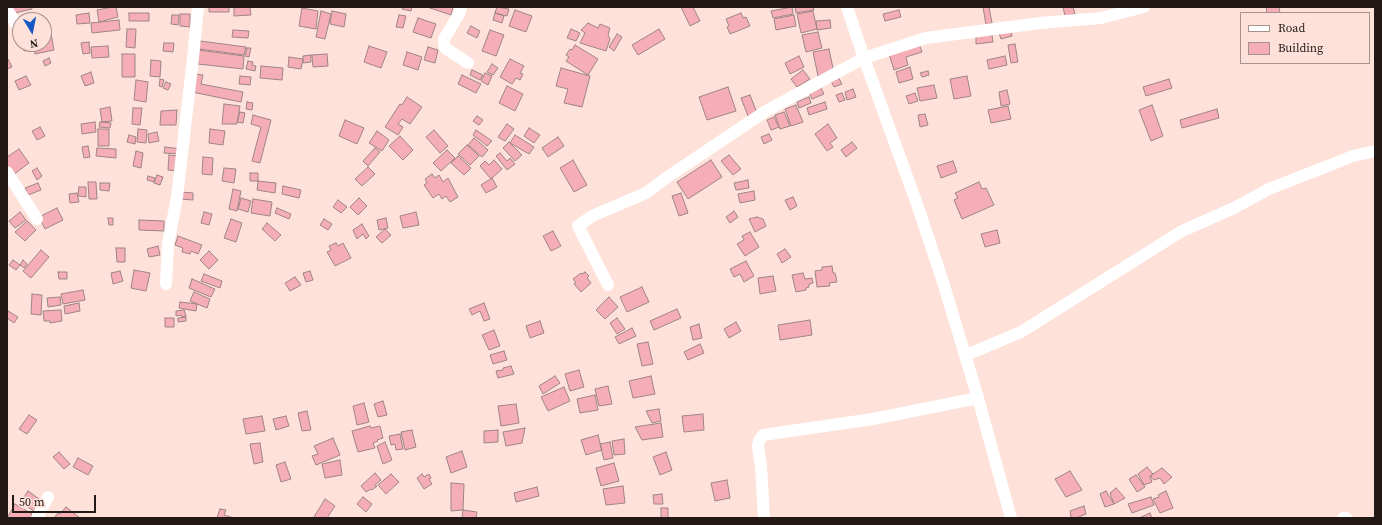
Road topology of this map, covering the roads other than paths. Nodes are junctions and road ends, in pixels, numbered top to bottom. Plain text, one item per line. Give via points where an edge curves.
1 (198, 7) edge
2 (461, 7) edge
3 (847, 7) edge
4 (1144, 7) edge
5 (864, 58) junction
6 (468, 63) dead end
7 (1375, 151) edge
8 (7, 172) edge
9 (37, 219) dead end
10 (166, 284) dead end
11 (608, 285) dead end
12 (971, 353) dead end
13 (978, 398) junction
14 (48, 497) dead end
15 (37, 518) edge
16 (764, 518) edge
17 (1012, 518) edge

1 - 10 street via 177,197 168,244
2 - 6 street via 444,42 445,48
3 - 5 street
4 - 5 street via 1101,18 926,38
5 - 11 street via 766,112 646,193 592,216 578,226
5 - 13 street via 918,206
7 - 12 street via 1354,156 1269,189 1182,231 1021,332
8 - 9 street
13 - 16 street via 873,420 763,435 758,447
13 - 17 street
14 - 15 street

